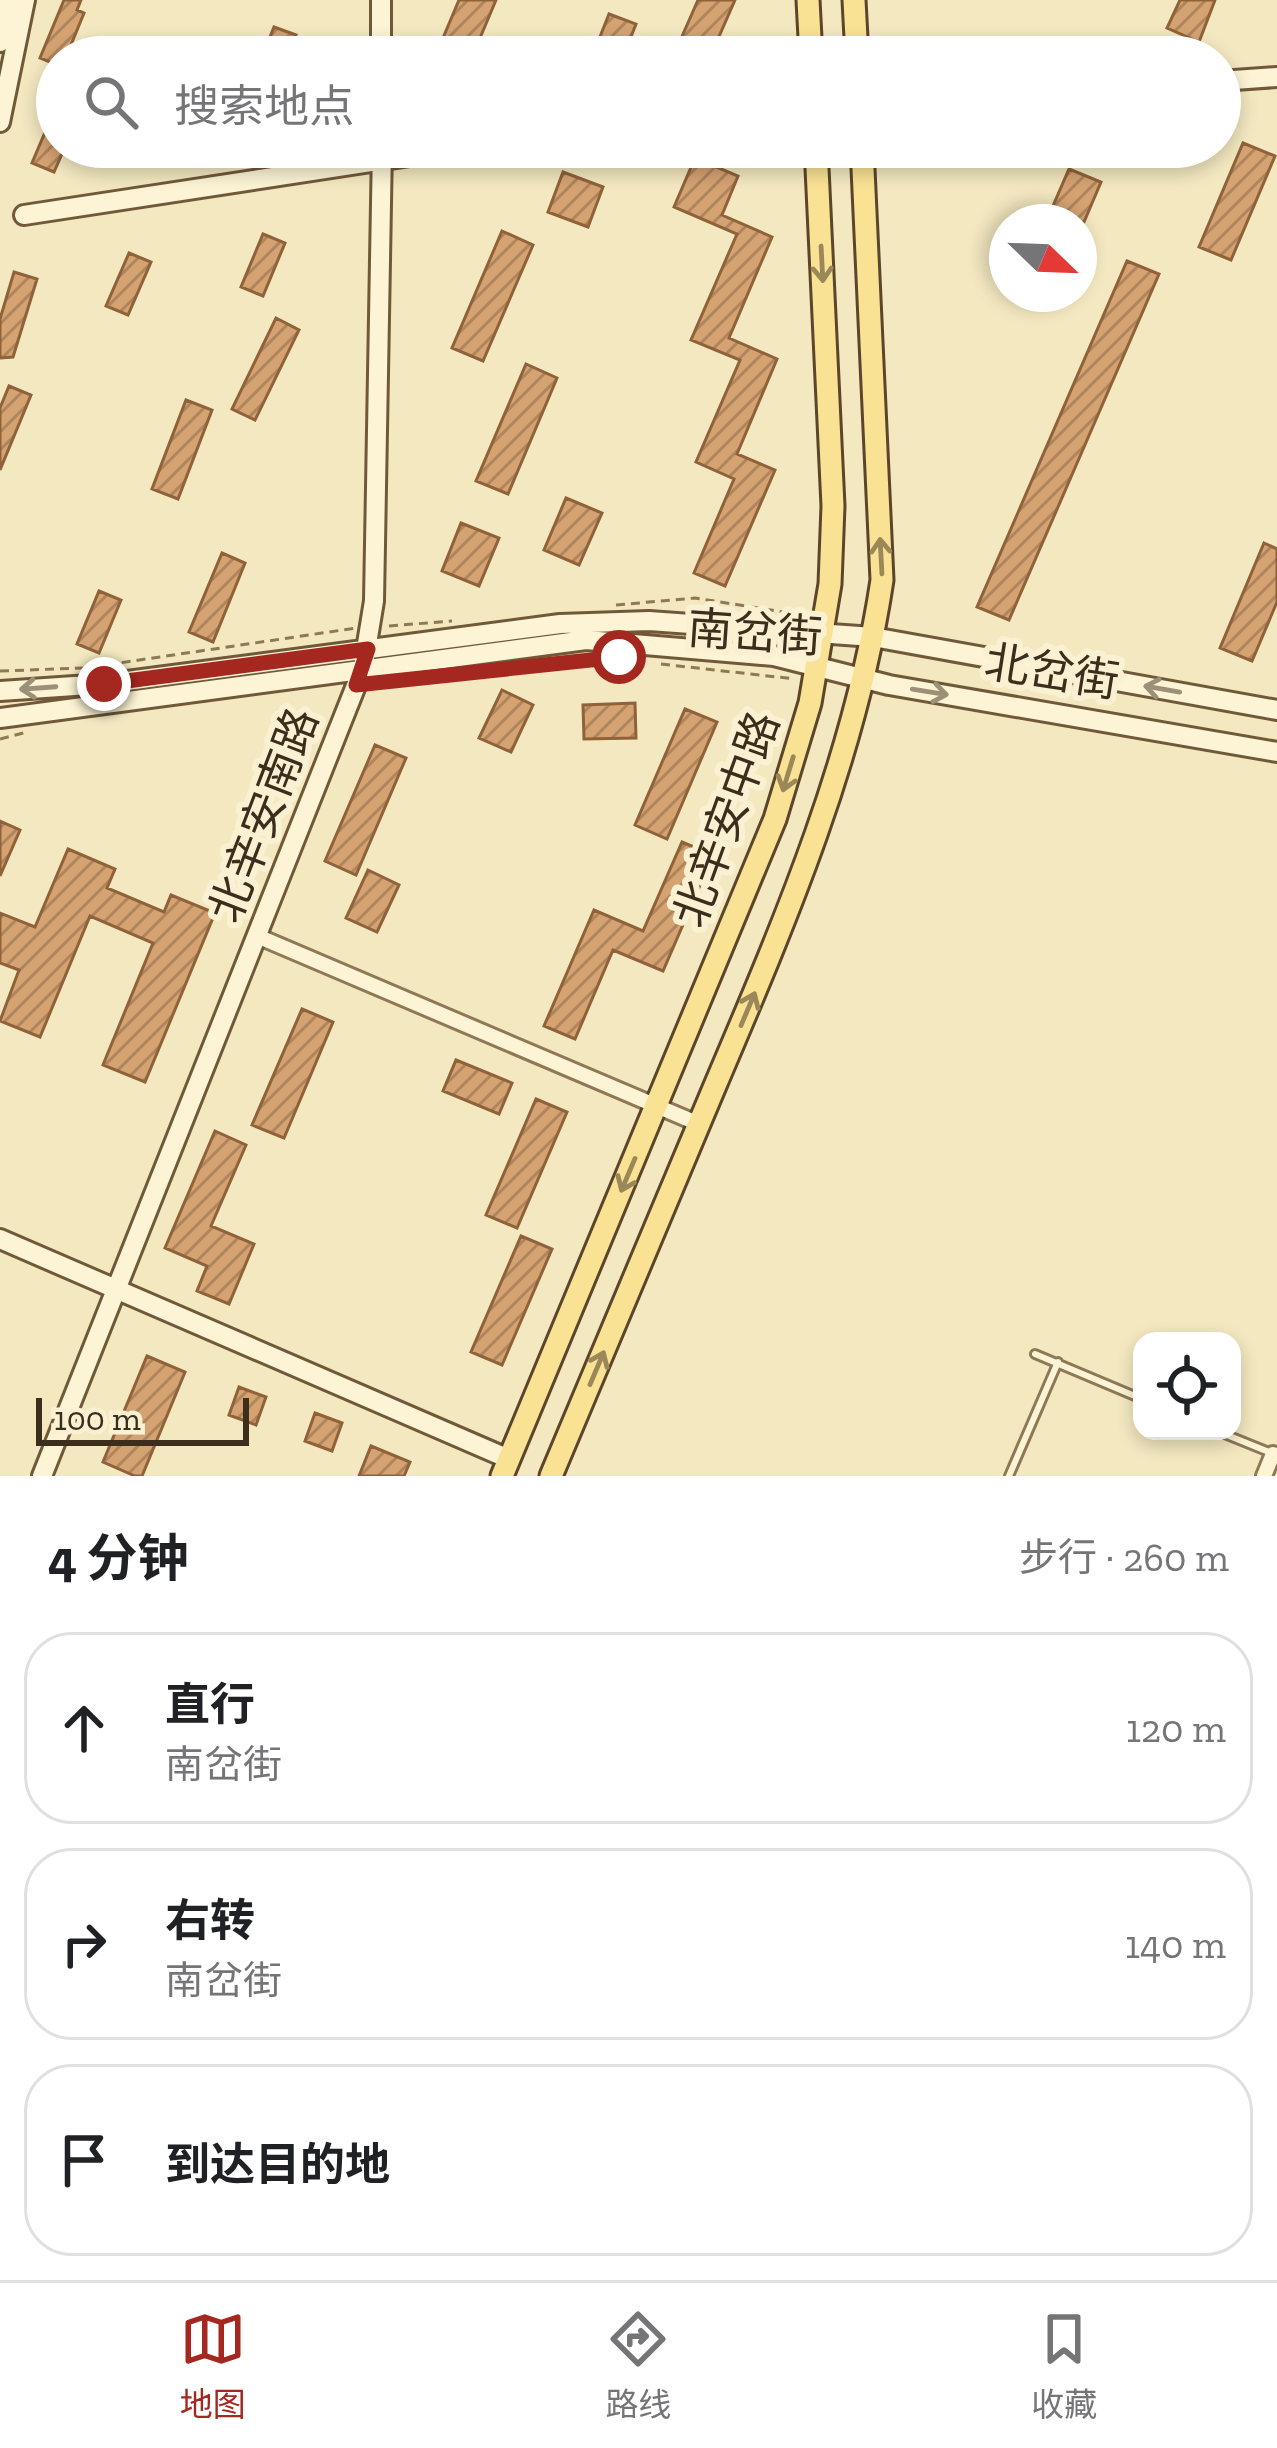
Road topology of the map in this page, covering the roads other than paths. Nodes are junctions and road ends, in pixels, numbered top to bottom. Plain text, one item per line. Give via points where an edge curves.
1 (8, 0) edge
2 (25, 0) edge
3 (381, 0) edge
4 (808, 0) edge
5 (854, 0) edge
6 (382, 36) edge
7 (810, 36) edge
8 (856, 36) edge
9 (0, 42) edge
10 (1277, 76) edge
11 (1241, 79) edge
12 (0, 122) edge
13 (295, 168) edge
14 (382, 168) edge
15 (817, 168) edge
16 (863, 168) edge
17 (24, 215) dead end
18 (822, 633) junction
19 (873, 637) junction
20 (365, 658) junction
21 (815, 673) junction
22 (862, 676) junction
23 (0, 691) edge
24 (1277, 710) edge
25 (0, 718) edge
26 (1277, 752) edge
27 (257, 936) junction
28 (657, 1106) junction
29 (699, 1124) junction
30 (0, 1239) edge
31 (120, 1288) junction
32 (1034, 1354) dead end
33 (1058, 1362) junction
34 (1133, 1395) edge
35 (1239, 1440) edge
36 (1275, 1455) edge
37 (506, 1468) edge
38 (42, 1476) edge
39 (551, 1476) edge
40 (1010, 1476) edge
41 (1264, 1476) edge

1 - 9 main road
2 - 12 main road
3 - 6 main road
4 - 7 main road
5 - 8 main road
10 - 11 main road
13 - 17 main road
14 - 20 main road, 北辛安南路 via 374,602
15 -> 18 main road, 北辛安中路 via 833,506
19 -> 16 main road, 北辛安中路 via 882,580
18 - 19 main road, 北岔街
18 - 20 main road, 南岔街 via 649,621 560,624
18 - 21 main road, 北辛安中路
19 - 22 main road, 北辛安中路
24 -> 19 main road, 北岔街
20 - 21 main road, 南岔街 via 586,640 774,656
20 -> 23 main road, 南岔街
20 - 25 main road, 南岔街
20 - 27 main road, 北辛安南路
21 - 22 main road, 北岔街
21 -> 28 main road, 北辛安中路 via 775,819
22 -> 26 main road, 北岔街
29 -> 22 main road, 北辛安中路 via 822,823
27 - 28 street
27 - 31 main road, 北辛安南路
28 - 29 street
28 -> 37 main road, 北辛安中路
39 -> 29 main road, 北辛安中路
30 - 31 main road
31 - 37 main road
31 - 38 main road, 北辛安南路
32 - 33 lane
33 - 34 lane
33 - 40 lane
35 - 36 lane
36 - 41 street

